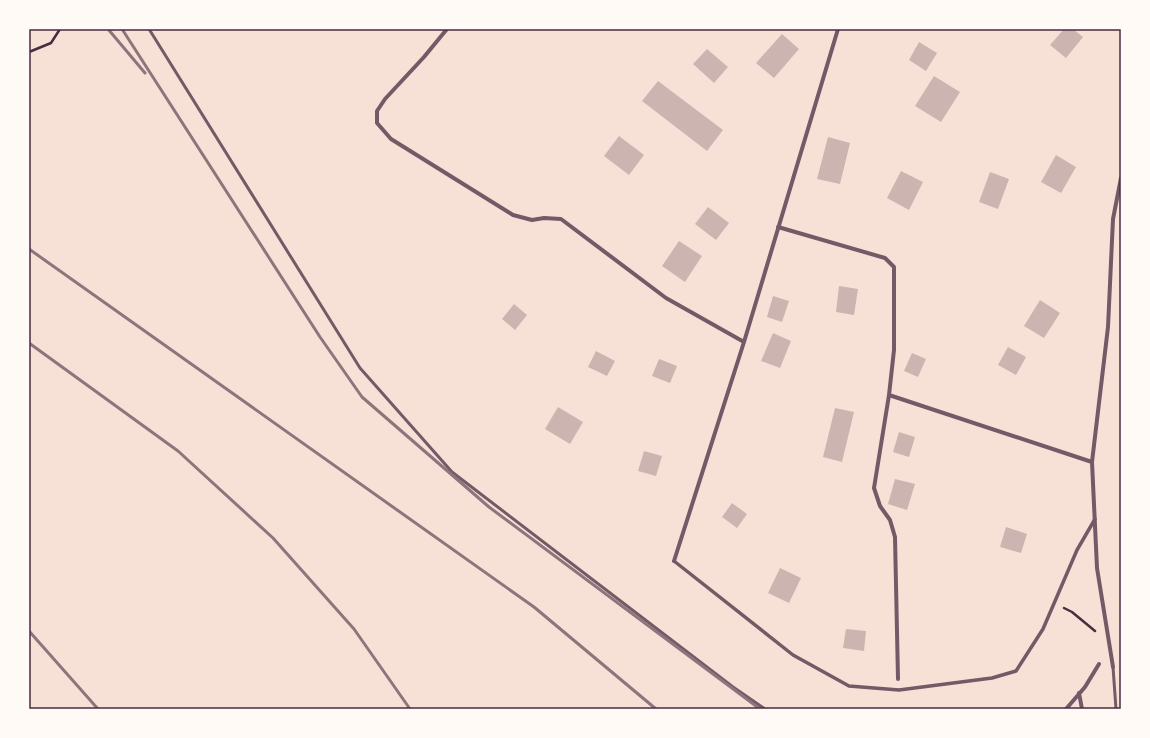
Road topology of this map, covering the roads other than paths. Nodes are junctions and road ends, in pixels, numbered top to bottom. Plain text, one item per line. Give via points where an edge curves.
1 (149, 29) edge
2 (447, 29) edge
3 (838, 29) edge
4 (1121, 178) edge
5 (778, 227) junction
6 (744, 342) junction
7 (889, 395) junction
8 (1092, 462) junction
9 (1095, 519) junction
10 (674, 561) joint
11 (1098, 664) dead end
12 (1113, 667) joint
13 (898, 679) dead end
14 (1079, 693) junction
15 (765, 709) edge
16 (1066, 709) edge
17 (1082, 709) edge
18 (1116, 709) edge

1 - 15 lane via 360,368 452,472
2 - 6 street via 385,99 377,112 377,123 391,139 513,214 532,220 561,219 666,298
3 - 5 street
4 - 8 street via 1113,220 1108,327
5 - 6 street
5 - 7 street via 885,258 894,267 894,350
6 - 10 street
7 - 8 street
7 - 13 street via 874,488 880,506 890,520 895,537
8 - 9 street
9 - 10 street via 1077,550 1043,629 1016,671 992,678 899,690 849,686 792,655
9 - 12 street via 1097,568
11 - 14 street
12 - 18 lane
14 - 16 street
14 - 17 street

